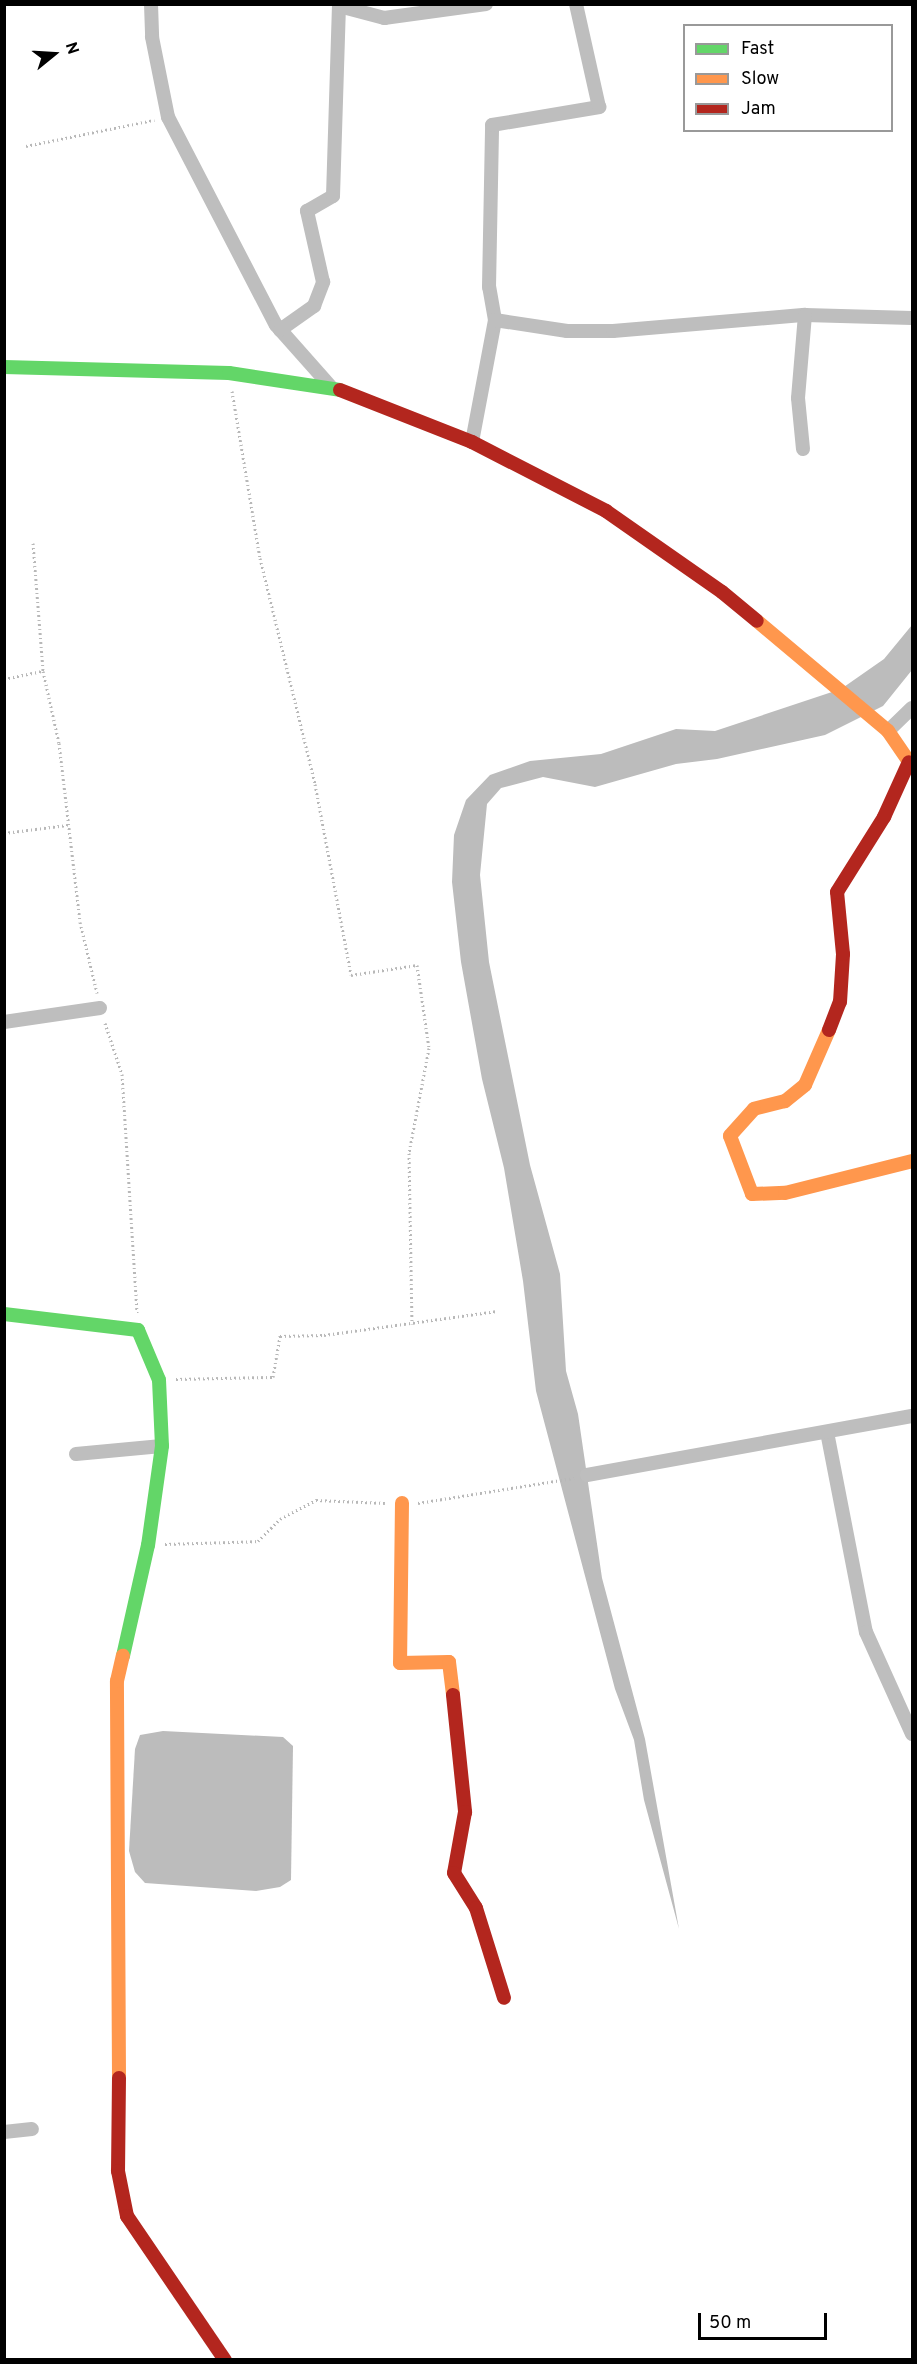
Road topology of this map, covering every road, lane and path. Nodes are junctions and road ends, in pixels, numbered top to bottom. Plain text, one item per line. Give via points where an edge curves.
1 (151, 4) edge
2 (486, 4) edge
3 (576, 4) edge
4 (168, 117) junction
5 (26, 146) dead end
6 (805, 315) junction
7 (912, 318) edge
8 (495, 320) junction
9 (280, 330) junction
10 (4, 367) edge
11 (228, 373) junction
12 (331, 387) junction
13 (472, 442) junction
14 (803, 449) dead end
15 (33, 543) dead end
16 (44, 671) junction
17 (4, 679) edge
18 (912, 708) edge
19 (888, 731) junction
20 (911, 764) edge
21 (68, 825) junction
22 (4, 833) edge
23 (100, 1008) junction
24 (4, 1022) edge
25 (912, 1161) edge
26 (497, 1311) dead end
27 (4, 1314) edge
28 (412, 1324) junction
29 (138, 1330) junction
30 (159, 1380) junction
31 (912, 1416) edge
32 (827, 1432) junction
33 (162, 1446) junction
34 (76, 1454) dead end
35 (587, 1475) dead end
36 (402, 1503) dead end
37 (258, 1541) dead end
38 (148, 1545) junction
39 (912, 1734) edge
40 (504, 1998) dead end
41 (32, 2129) dead end
42 (4, 2132) edge
43 (225, 2360) edge

1 - 4 street via 152,37
2 - 9 street via 384,18 339,6 333,196 307,211 323,282 314,306
3 - 8 street via 599,107 492,125 489,287
4 - 5 path
4 - 9 street
6 - 7 street
6 - 8 street via 613,331 567,331
6 - 14 street via 798,398
8 - 13 street
9 - 12 street
10 - 11 street
11 - 12 street
11 - 28 path via 260,558 315,784 351,975 417,965 429,1048 409,1153
12 - 13 street
13 - 19 street via 606,511 722,592
15 - 16 path
16 - 17 path
16 - 21 path via 59,742
18 - 19 street
19 - 20 street
20 - 25 street via 884,817 837,892 843,954 840,1002 816,1064 805,1085 785,1101 754,1109 730,1136 752,1194 784,1193
21 - 22 path
21 - 23 path via 81,922
23 - 24 street
23 - 29 path via 122,1074
26 - 28 path
27 - 29 street
28 - 30 path via 280,1336 273,1377
29 - 30 street
30 - 33 street
31 - 32 street
32 - 35 street
32 - 39 street via 866,1632
33 - 34 street
33 - 38 street
36 - 40 street via 400,1663 449,1662 465,1812 454,1874 476,1908
37 - 38 path
38 - 43 street via 117,1681 121,1885 118,2171 127,2216
41 - 42 street

